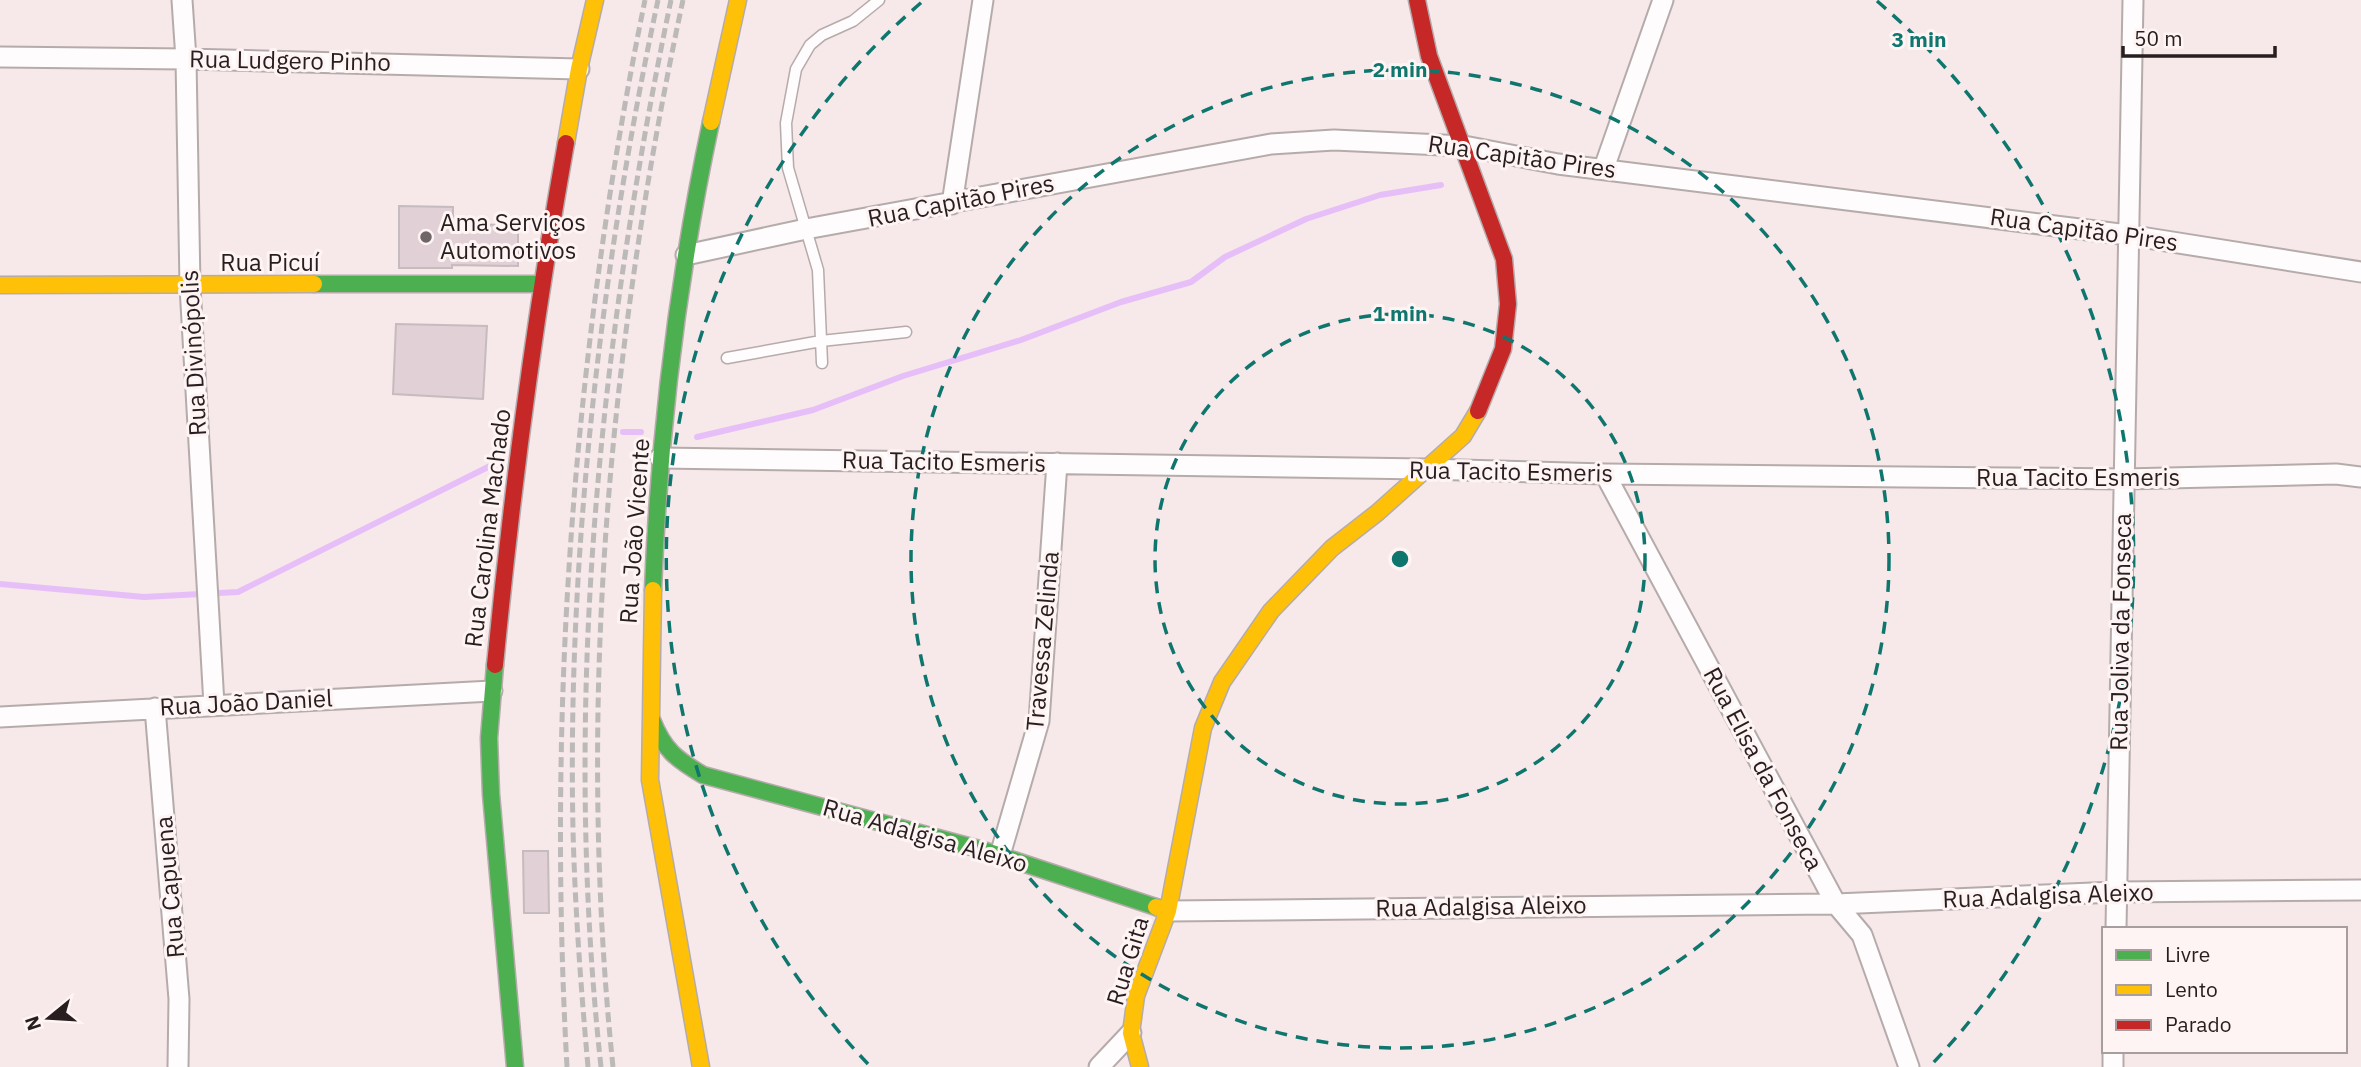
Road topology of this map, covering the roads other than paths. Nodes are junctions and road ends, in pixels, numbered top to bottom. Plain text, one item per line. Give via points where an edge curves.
1 (182, 0) edge
2 (595, 0) edge
3 (738, 0) edge
4 (879, 0) edge
5 (983, 0) edge
6 (1417, 0) edge
7 (1664, 0) edge
8 (2133, 0) edge
9 (0, 57) edge
10 (186, 59) junction
11 (579, 69) junction
12 (1464, 146) junction
13 (1604, 169) junction
14 (952, 204) junction
15 (806, 229) junction
16 (2128, 235) junction
17 (686, 255) junction
18 (2361, 272) edge
19 (541, 284) junction
20 (0, 285) edge
21 (190, 286) junction
22 (906, 332) dead end
23 (821, 341) junction
24 (727, 358) dead end
25 (822, 363) dead end
26 (660, 458) junction
27 (1057, 463) junction
28 (1425, 469) junction
29 (1605, 474) junction
30 (2361, 477) edge
31 (2124, 479) junction
32 (492, 691) junction
33 (214, 705) junction
34 (156, 708) junction
35 (650, 716) junction
36 (0, 717) edge
37 (703, 775) junction
38 (683, 779) dead end
39 (665, 793) dead end
40 (654, 809) junction
41 (1000, 855) junction
42 (2361, 890) edge
43 (2116, 892) junction
44 (1836, 904) junction
45 (1168, 911) junction
46 (2116, 927) edge
47 (1131, 1033) junction
48 (178, 1067) edge
49 (515, 1067) edge
50 (701, 1067) edge
51 (1099, 1067) edge
52 (1140, 1067) edge
53 (1909, 1067) edge

1 - 10 street, Rua Divinópolis
2 - 11 main road, Rua Carolina Machado
3 - 17 main road, Rua João Vicente
4 - 15 lane via 853,21 822,34 796,69 786,123 788,168
5 - 14 street
6 - 12 main road, Rua Gita via 1429,56
7 - 13 street
8 - 16 street, Rua Joliva da Fonseca
9 - 10 street, Rua Ludgero Pinho
10 - 11 street, Rua Ludgero Pinho
10 - 21 street, Rua Divinópolis
11 - 19 main road, Rua Carolina Machado
12 - 13 street, Rua Capitão Pires
12 - 14 street, Rua Capitão Pires via 1334,140 1271,144
12 - 28 main road, Rua Gita via 1504,259 1508,304 1503,349 1483,403 1463,436
13 - 16 street, Rua Capitão Pires
14 - 15 street, Rua Capitão Pires
15 - 17 street, Rua Capitão Pires
15 - 23 lane via 818,270
16 - 18 street, Rua Capitão Pires
16 - 31 street, Rua Joliva da Fonseca
17 - 26 main road, Rua João Vicente
19 - 21 main road, Rua Picuí
19 - 32 main road, Rua Carolina Machado
20 - 21 main road, Rua Picuí
21 - 33 street, Rua Divinópolis
22 - 23 lane
23 - 24 lane
23 - 25 lane
26 - 27 street, Rua Tacito Esmeris
26 - 35 main road, Rua João Vicente via 651,577
27 - 28 street, Rua Tacito Esmeris
27 - 41 street, Travessa Zelinda via 1040,721
28 - 29 street, Rua Tacito Esmeris
28 - 45 main road, Rua Gita via 1332,548 1280,602 1222,682 1202,728
29 - 31 street, Rua Tacito Esmeris
29 - 44 street, Rua Elisa da Fonseca
30 - 31 street, Rua Tacito Esmeris
31 - 43 street, Rua Joliva da Fonseca
32 - 33 street, Rua João Daniel
32 - 49 main road, Rua Carolina Machado via 491,793
33 - 34 street, Rua João Daniel
34 - 36 street, Rua João Daniel
34 - 48 street, Rua Capuena via 179,999
35 - 37 main road, Rua Adalgisa Aleixo via 663,747
35 - 40 main road, Rua João Vicente via 647,741
37 - 38 main road
37 - 41 main road, Rua Adalgisa Aleixo
39 - 40 main road
40 - 50 main road, Rua João Vicente
41 - 45 main road, Rua Adalgisa Aleixo
42 - 43 street, Rua Adalgisa Aleixo
43 - 44 street, Rua Adalgisa Aleixo
43 - 46 street, Rua Joliva da Fonseca
44 - 45 street, Rua Adalgisa Aleixo
44 - 53 street, Rua Elisa da Fonseca via 1862,936
45 - 47 main road, Rua Gita via 1136,996
47 - 51 street
47 - 52 main road, Rua Gita

